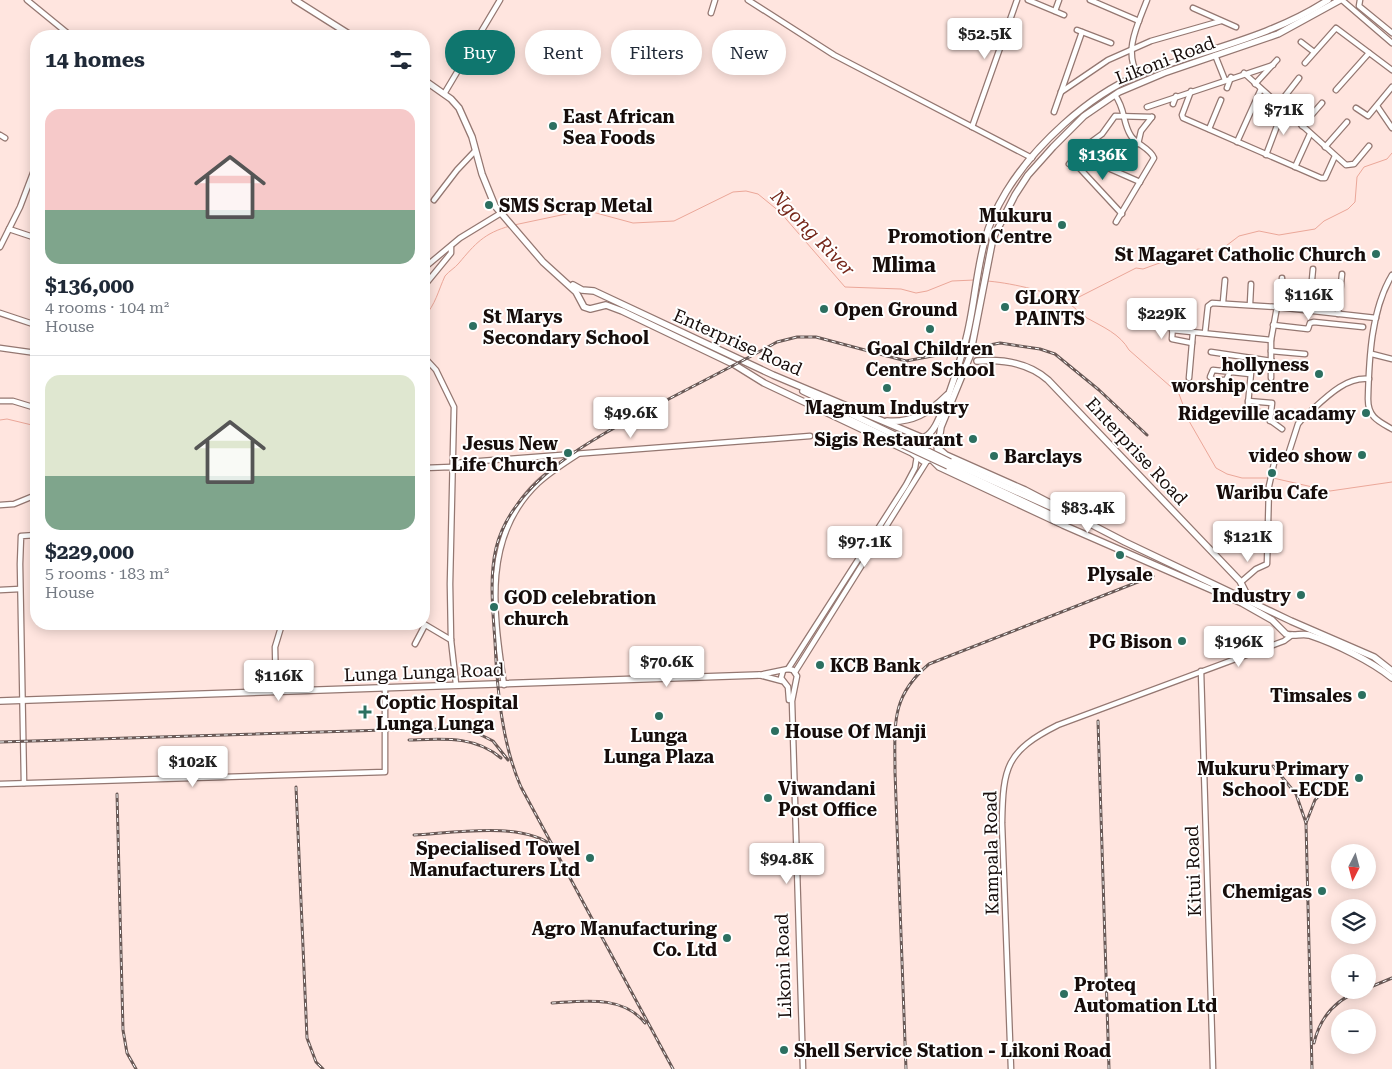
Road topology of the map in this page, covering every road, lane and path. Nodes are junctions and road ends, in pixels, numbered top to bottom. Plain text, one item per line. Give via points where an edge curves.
1 (27, 0) edge
2 (295, 0) edge
3 (500, 0) edge
4 (715, 0) edge
5 (748, 0) edge
6 (1017, 0) edge
7 (1028, 0) edge
8 (1059, 0) edge
9 (1090, 0) edge
10 (1147, 0) edge
11 (1328, 0) edge
12 (1341, 0) edge
13 (1360, 0) edge
14 (1193, 8) dead end
15 (1055, 11) junction
16 (712, 13) dead end
17 (1064, 15) dead end
18 (1139, 21) junction
19 (1221, 21) junction
20 (1236, 27) dead end
21 (64, 30) edge
22 (342, 30) edge
23 (1392, 33) edge
24 (1300, 42) dead end
25 (1111, 43) dead end
26 (1392, 43) edge
27 (1131, 50) junction
28 (1314, 52) junction
29 (1369, 53) junction
30 (1215, 56) junction
31 (1277, 60) dead end
32 (1305, 63) dead end
33 (1273, 65) junction
34 (1392, 70) edge
35 (1244, 73) junction
36 (1138, 75) junction
37 (1231, 77) junction
38 (1299, 78) dead end
39 (1225, 80) junction
40 (430, 84) edge
41 (1255, 84) junction
42 (1392, 87) edge
43 (1227, 88) dead end
44 (1260, 89) junction
45 (1336, 90) dead end
46 (1191, 91) junction
47 (1061, 92) junction
48 (444, 94) junction
49 (1115, 95) junction
50 (1176, 96) junction
51 (1222, 100) dead end
52 (1322, 103) dead end
53 (1173, 104) dead end
54 (1278, 106) junction
55 (1377, 106) junction
56 (1147, 107) dead end
57 (1356, 108) dead end
58 (1283, 110) junction
59 (1054, 112) dead end
60 (1124, 116) junction
61 (1347, 122) dead end
62 (1302, 126) junction
63 (972, 127) junction
64 (1392, 128) edge
65 (1209, 130) junction
66 (1310, 134) junction
67 (1091, 142) dead end
68 (1237, 142) junction
69 (1138, 144) junction
70 (1369, 146) dead end
71 (1325, 147) junction
72 (475, 151) junction
73 (1266, 155) junction
74 (1335, 156) junction
75 (1032, 158) junction
76 (1295, 167) junction
77 (30, 179) edge
78 (1140, 182) junction
79 (434, 200) dead end
80 (502, 213) junction
81 (1122, 214) junction
82 (1116, 222) dead end
83 (9, 229) junction
84 (30, 236) edge
85 (0, 247) edge
86 (451, 247) junction
87 (430, 263) edge
88 (1312, 269) dead end
89 (1342, 274) dead end
90 (1392, 275) edge
91 (1282, 278) dead end
92 (430, 279) edge
93 (1225, 280) dead end
94 (568, 283) junction
95 (1251, 284) dead end
96 (587, 290) junction
97 (598, 294) junction
98 (580, 299) junction
99 (1222, 302) junction
100 (1250, 304) junction
101 (597, 306) junction
102 (1174, 307) dead end
103 (1278, 307) junction
104 (1309, 311) junction
105 (0, 313) edge
106 (1322, 313) junction
107 (1338, 314) junction
108 (1376, 318) junction
109 (1321, 322) junction
110 (30, 323) edge
111 (1273, 325) junction
112 (1363, 327) dead end
113 (1172, 330) junction
114 (1193, 332) junction
115 (1206, 333) junction
116 (1271, 340) junction
117 (1192, 342) junction
118 (0, 348) edge
119 (1271, 351) junction
120 (30, 352) edge
121 (1211, 352) dead end
122 (963, 353) junction
123 (1305, 354) dead end
124 (1372, 354) junction
125 (970, 356) junction
126 (1392, 359) edge
127 (1256, 360) junction
128 (978, 361) junction
129 (1272, 361) junction
130 (430, 364) edge
131 (967, 365) junction
132 (958, 368) junction
133 (1230, 372) dead end
134 (773, 374) junction
135 (1250, 374) junction
136 (1189, 378) dead end
137 (1271, 378) dead end
138 (1369, 379) junction
139 (764, 384) junction
140 (949, 393) junction
141 (0, 401) edge
142 (1248, 401) junction
143 (30, 406) edge
144 (877, 420) junction
145 (1270, 421) junction
146 (1282, 429) dead end
147 (1392, 429) edge
148 (931, 431) junction
149 (939, 434) junction
150 (810, 436) dead end
151 (924, 437) junction
152 (938, 447) junction
153 (579, 453) junction
154 (916, 456) junction
155 (929, 460) junction
156 (454, 463) junction
157 (430, 468) edge
158 (453, 469) junction
159 (30, 497) edge
160 (0, 505) edge
161 (1070, 514) junction
162 (1063, 525) junction
163 (30, 535) edge
164 (1240, 582) junction
165 (0, 590) edge
166 (20, 590) junction
167 (1250, 601) junction
168 (1293, 622) junction
169 (430, 628) edge
170 (280, 630) edge
171 (421, 630) edge
172 (1284, 630) junction
173 (1293, 635) junction
174 (451, 640) junction
175 (415, 644) dead end
176 (1270, 645) junction
177 (786, 670) junction
178 (1201, 671) junction
179 (1392, 671) edge
180 (795, 672) junction
181 (759, 675) junction
182 (1392, 678) edge
183 (784, 682) junction
184 (456, 684) junction
185 (793, 684) junction
186 (504, 685) junction
187 (385, 688) junction
188 (276, 692) junction
189 (0, 700) edge
190 (22, 700) junction
191 (24, 783) junction
192 (0, 784) edge
193 (798, 962) junction
194 (802, 1069) edge
195 (1011, 1069) edge
196 (1213, 1069) edge

1 - 21 street
2 - 22 main road
3 - 48 street
4 - 16 street
5 - 63 street via 834,55
6 - 63 street
7 - 15 street
8 - 15 street
9 - 18 street
10 - 18 street
11 - 36 main road, Likoni Road via 1276,29
12 - 26 street
12 - 30 main road, Likoni Road via 1283,32
13 - 23 street via 1359,6
14 - 19 street
15 - 17 street
18 - 27 street
19 - 20 street
19 - 27 street via 1167,38 1156,38
24 - 28 street
25 - 47 street via 1080,31
27 - 36 street
27 - 47 street via 1108,60
28 - 29 street via 1336,28
28 - 32 street
29 - 34 street
29 - 45 street
30 - 39 street
30 - 49 main road, Likoni Road
31 - 33 street
33 - 35 street
33 - 41 street
35 - 37 street
35 - 41 street
36 - 75 main road, Likoni Road via 1091,102
37 - 39 street
37 - 43 street
38 - 54 street
39 - 46 street
40 - 48 main road
41 - 44 street
42 - 55 street
44 - 54 street
44 - 68 street
46 - 50 street
46 - 65 street via 1182,117
47 - 59 street
48 - 72 main road via 459,108
49 - 60 street via 1123,107
49 - 125 main road, Likoni Road via 1084,116 1028,175 999,223 989,254
50 - 53 street
50 - 56 street
51 - 65 street
52 - 62 street
54 - 58 street
55 - 57 street via 1367,116
55 - 64 street
58 - 62 street
58 - 73 street
60 - 67 street via 1113,117 1102,134
60 - 69 street via 1128,132
60 - 69 street via 1152,117 1142,130
61 - 71 street
62 - 66 street
63 - 75 street
65 - 68 street
66 - 71 street
66 - 76 street
68 - 73 street
69 - 78 street via 1154,158
70 - 74 street via 1352,165 1346,165
71 - 74 street
72 - 79 street
72 - 80 main road via 489,193
73 - 76 street
74 - 76 street via 1324,178
75 - 122 main road, Likoni Road via 1007,190 985,238
77 - 83 street
78 - 81 street
78 - 81 street via 1090,160 1082,153 1071,162
80 - 86 street
80 - 94 main road via 543,262
81 - 82 street
83 - 84 street
83 - 85 street
86 - 87 street
86 - 92 street via 451,253
88 - 104 street
89 - 107 street
90 - 108 street
91 - 103 street
93 - 99 street
94 - 96 main road
94 - 98 main road
95 - 100 street
96 - 97 main road
96 - 98 main road
97 - 101 main road
97 - 134 main road, Enterprise Road
98 - 101 main road via 586,308
99 - 100 street
99 - 115 street via 1208,306
100 - 103 street
101 - 139 main road, Enterprise Road via 609,306 646,322 735,364
102 - 113 street
103 - 104 street
103 - 111 street
104 - 106 street
105 - 110 street
106 - 107 street
106 - 109 street
107 - 108 street
108 - 124 street
109 - 111 street via 1311,322 1308,329
109 - 112 street
111 - 116 street
113 - 114 street
113 - 117 street via 1174,340
114 - 115 street
114 - 117 street
115 - 116 street
116 - 119 street
117 - 136 street
118 - 120 street
119 - 123 street
119 - 129 street
121 - 127 street
122 - 125 main road
122 - 132 main road, Likoni Road
124 - 126 street
124 - 138 street
125 - 128 main road
125 - 131 main road, Likoni Road
127 - 129 street
127 - 135 street via 1252,362
128 - 131 main road
128 - 164 main road, Enterprise Road via 1012,363 1040,373
129 - 137 street
130 - 156 street via 454,407
131 - 132 main road
131 - 149 main road, Likoni Road
132 - 140 main road, Likoni Road
133 - 135 street
134 - 144 main road, Enterprise Road
134 - 161 main road, bridge via 789,385 1048,507
135 - 142 street
138 - 147 street via 1370,414
138 - 164 street via 1358,378 1346,383 1303,418 1288,455 1275,459 1269,486 1267,564
139 - 154 main road, Enterprise Road
139 - 162 main road, bridge via 785,390 1054,516
140 - 144 main road via 918,417 896,422
140 - 148 main road, Likoni Road
141 - 143 street
142 - 145 street via 1249,406
142 - 145 street via 1272,403
144 - 151 main road, Enterprise Road
145 - 146 street
148 - 149 main road
148 - 151 main road, Likoni Road
149 - 152 main road, Likoni Road
150 - 153 street
151 - 152 main road via 934,440
151 - 154 main road via 915,445
152 - 155 main road via 937,454
152 - 161 main road via 946,455
153 - 156 street
153 - 186 street via 550,473 528,495 515,512 500,547 494,586
154 - 155 main road
154 - 177 street via 915,468 906,485
155 - 162 main road
155 - 180 street
156 - 158 street
157 - 158 street
158 - 174 street
159 - 160 street
161 - 167 main road
162 - 172 main road via 1242,603
163 - 166 street via 21,536
164 - 167 main road, Enterprise Road
165 - 166 street
166 - 190 street
167 - 168 main road
168 - 172 main road via 1286,623
168 - 173 main road via 1298,629
168 - 179 main road via 1374,657
169 - 174 street
170 - 188 street via 275,647
171 - 175 street
172 - 173 main road
172 - 176 street via 1282,637
173 - 176 street, Kampala Road
173 - 182 main road via 1303,634 1318,639 1369,663
174 - 184 street
176 - 178 street, Kampala Road
177 - 180 street
177 - 181 street, Lunga Lunga Road
177 - 183 street
178 - 195 street, Kampala Road via 1058,725 1028,742 1016,753 1009,766 1003,784 1002,823
178 - 196 street, Kitui Road
180 - 185 street, Likoni Road via 797,678
181 - 183 street, Lunga Lunga Road
181 - 186 main road, Lunga Lunga Road
183 - 185 street, Lunga Lunga Road
183 - 193 street, Likoni Road via 788,688 790,712
184 - 186 main road, Lunga Lunga Road
184 - 187 main road, Lunga Lunga Road
185 - 193 street, Likoni Road
187 - 188 main road, Lunga Lunga Road
187 - 191 street via 385,772
188 - 190 main road, Lunga Lunga Road
189 - 190 main road, Lunga Lunga Road
190 - 191 street
191 - 192 street
193 - 194 street, Likoni Road

